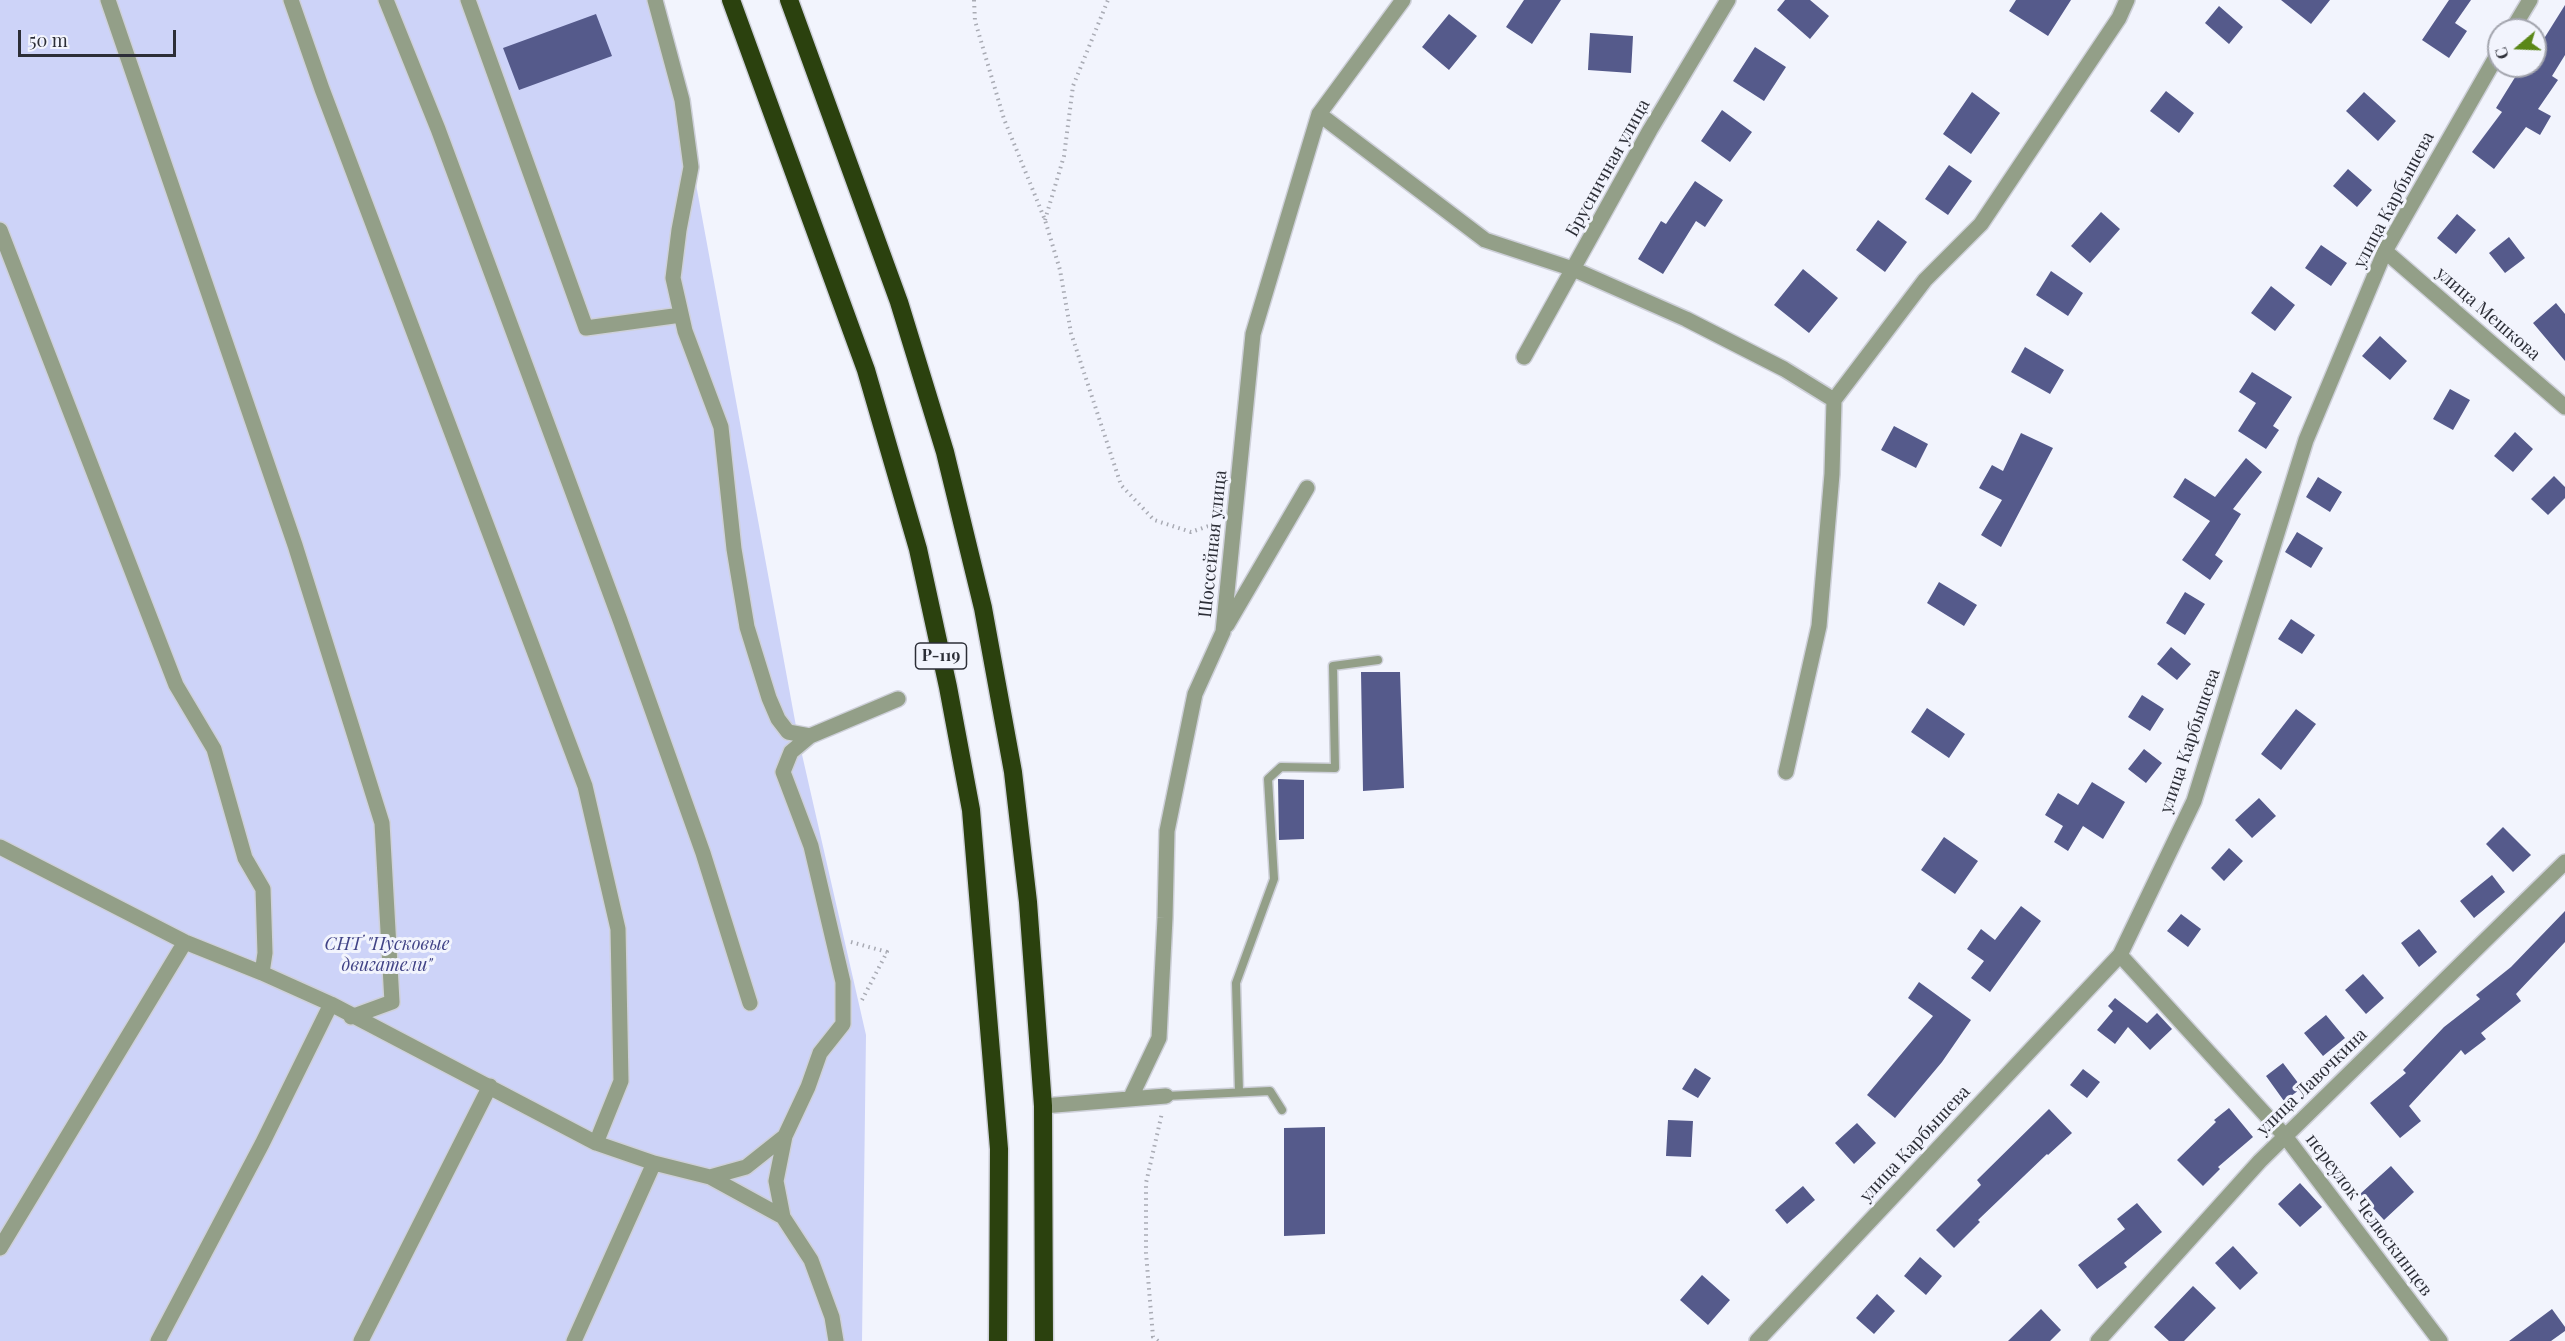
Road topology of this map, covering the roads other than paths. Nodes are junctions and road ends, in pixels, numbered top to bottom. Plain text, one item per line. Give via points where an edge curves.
1 (108, 0) edge
2 (291, 0) edge
3 (386, 0) edge
4 (468, 0) edge
5 (655, 0) edge
6 (731, 0) edge
7 (789, 0) edge
8 (1403, 0) edge
9 (1728, 0) edge
10 (2127, 0) edge
11 (2530, 0) edge
12 (2519, 18) edge
13 (2487, 73) edge
14 (1319, 114) junction
15 (0, 230) edge
16 (2385, 251) junction
17 (1573, 269) junction
18 (681, 315) junction
19 (1524, 357) dead end
20 (1834, 400) junction
21 (2565, 407) edge
22 (1307, 488) dead end
23 (1224, 632) junction
24 (1378, 660) dead end
25 (898, 699) dead end
26 (810, 735) junction
27 (1786, 772) dead end
28 (0, 847) edge
29 (2565, 862) edge
30 (185, 942) junction
31 (2120, 955) junction
32 (262, 973) junction
33 (750, 1003) dead end
34 (331, 1004) junction
35 (351, 1017) junction
36 (490, 1086) junction
37 (1239, 1092) junction
38 (1166, 1096) joint
39 (1131, 1097) junction
40 (1043, 1106) junction
41 (1282, 1110) dead end
42 (785, 1136) junction
43 (2285, 1136) junction
44 (596, 1143) junction
45 (654, 1163) junction
46 (710, 1177) junction
47 (783, 1217) junction
48 (0, 1248) edge
49 (158, 1341) edge
50 (361, 1341) edge
51 (574, 1341) edge
52 (836, 1341) edge
53 (998, 1341) edge
54 (1044, 1341) edge
55 (1757, 1341) edge
56 (2098, 1341) edge
57 (2440, 1341) edge

1 - 35 street via 295,545 382,823 392,1002
2 - 44 street via 585,786 618,929 621,1081
3 - 33 street via 624,631 703,853
4 - 18 street via 586,328
5 - 18 street via 682,100 691,167 673,278
6 - 53 highway, Р-119 via 866,370 918,549 948,687 970,810 993,1069 999,1149
7 - 40 highway, Р-119 via 899,302 945,452 983,608 1013,772 1028,902
8 - 14 street, Шоссейная улица
9 - 17 street, Брусничная улица
10 - 20 street via 2119,18 1982,224 1925,280
11 - 12 street
13 - 16 street, улица Карбышева
14 - 17 street via 1485,240
14 - 23 street, Шоссейная улица via 1253,334
15 - 32 street via 176,685 214,749 245,858 263,889
16 - 21 street, улица Мешкова
16 - 31 street, улица Карбышева via 2306,440 2194,801
17 - 19 street, Брусничная улица
17 - 20 street via 1696,324 1784,369
18 - 26 street via 721,427 747,627 778,719 788,732
20 - 27 street via 1819,626
22 - 23 street
23 - 39 street, Шоссейная улица via 1195,694 1169,820 1159,1038
24 - 37 lane via 1333,666 1335,768 1281,767 1268,779 1274,879 1236,983
25 - 26 street
26 - 42 street via 791,752 783,772 811,846 843,982 843,1024 820,1053
28 - 30 street
29 - 43 street, улица Лавочкина
30 - 32 street
30 - 48 street
31 - 43 street, переулок Челюскинцев
31 - 55 street, улица Карбышева
32 - 34 street
34 - 35 street
34 - 49 street
35 - 36 street
36 - 44 street
36 - 50 street
37 - 38 lane
37 - 41 lane via 1270,1091
38 - 39 street
39 - 40 street
40 - 54 highway, Р-119
42 - 46 street via 746,1167
42 - 47 street via 776,1181
43 - 56 street, улица Лавочкина
43 - 57 street, переулок Челюскинцев
44 - 45 street
45 - 46 street
45 - 51 street
46 - 47 street
47 - 52 street via 811,1260 832,1317

